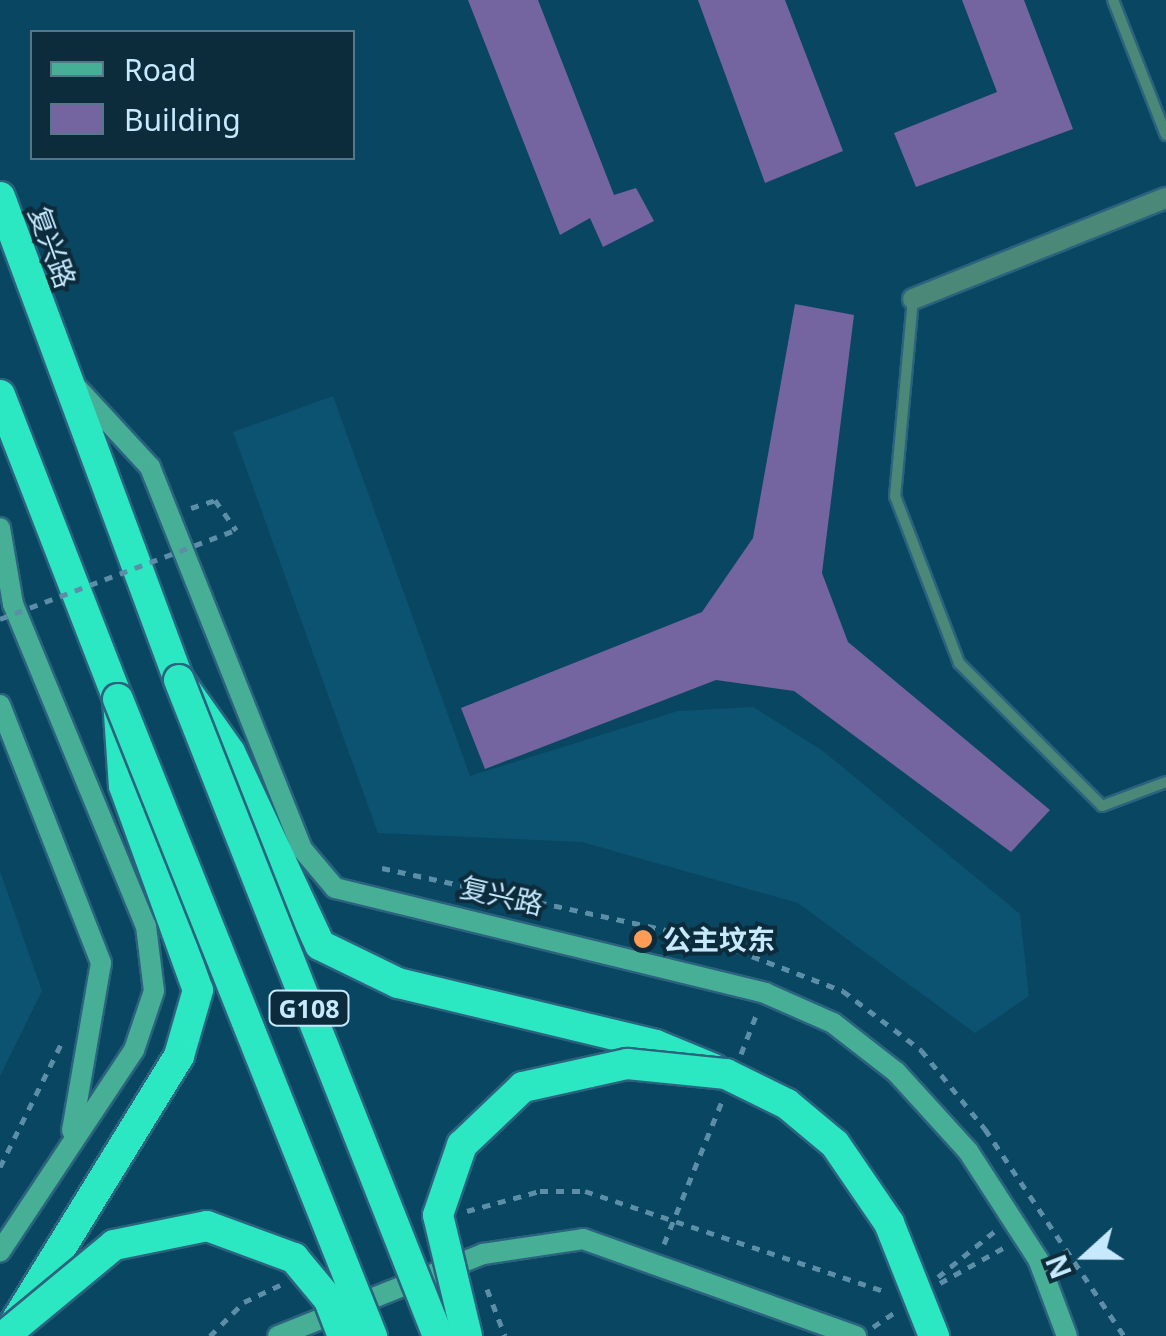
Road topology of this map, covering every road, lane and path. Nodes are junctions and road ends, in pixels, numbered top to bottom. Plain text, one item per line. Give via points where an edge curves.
1 (1114, 0) edge
2 (1166, 134) edge
3 (0, 198) edge
4 (1166, 198) edge
5 (914, 300) joint
6 (66, 376) junction
7 (0, 396) edge
8 (169, 516) junction
9 (0, 528) edge
10 (0, 619) edge
11 (179, 680) junction
12 (118, 699) junction
13 (0, 704) edge
14 (1166, 782) edge
15 (382, 868) dead end
16 (606, 914) dead end
17 (66, 1030) dead end
18 (750, 1030) dead end
19 (728, 1079) junction
20 (986, 1129) dead end
21 (71, 1138) junction
22 (0, 1167) edge
23 (674, 1218) dead end
24 (0, 1252) edge
25 (482, 1277) dead end
26 (8, 1334) edge
27 (278, 1336) edge
28 (343, 1336) edge
29 (372, 1336) edge
30 (438, 1336) edge
31 (467, 1336) edge
32 (505, 1336) edge
33 (856, 1336) edge
34 (934, 1336) edge
35 (1067, 1336) edge
36 (1124, 1336) edge

1 - 2 lane
3 - 6 highway, 复兴路 / G108
4 - 5 street
5 - 14 lane via 895,496 960,663 1102,806
6 - 8 street, 复兴路 via 150,467
6 - 11 highway, 复兴路 / G108
7 - 12 highway, G108
8 - 10 path, bridge via 215,500 236,530
8 - 35 street, 复兴路 via 302,849 335,888 765,993 833,1023 896,1072 968,1151 1038,1258
9 - 21 street via 13,604 153,960 149,1020
11 - 19 highway, bridge via 230,752 309,932 336,959 656,1045
11 - 30 highway, 复兴路 / G108, bridge
12 - 26 highway, bridge via 124,786 192,960 195,1014 179,1056
12 - 29 highway, G108, bridge
13 - 21 street via 101,962
15 - 16 path
17 - 22 path
18 - 19 path
19 - 23 path
19 - 31 highway, bridge via 589,1068 524,1088 478,1125 462,1145 438,1215
19 - 34 highway, bridge via 786,1104 856,1167 889,1223
20 - 36 path
21 - 24 street
25 - 32 path
26 - 28 highway, bridge via 114,1245 207,1226 250,1235 294,1258 329,1300
27 - 33 street via 483,1254 582,1239

